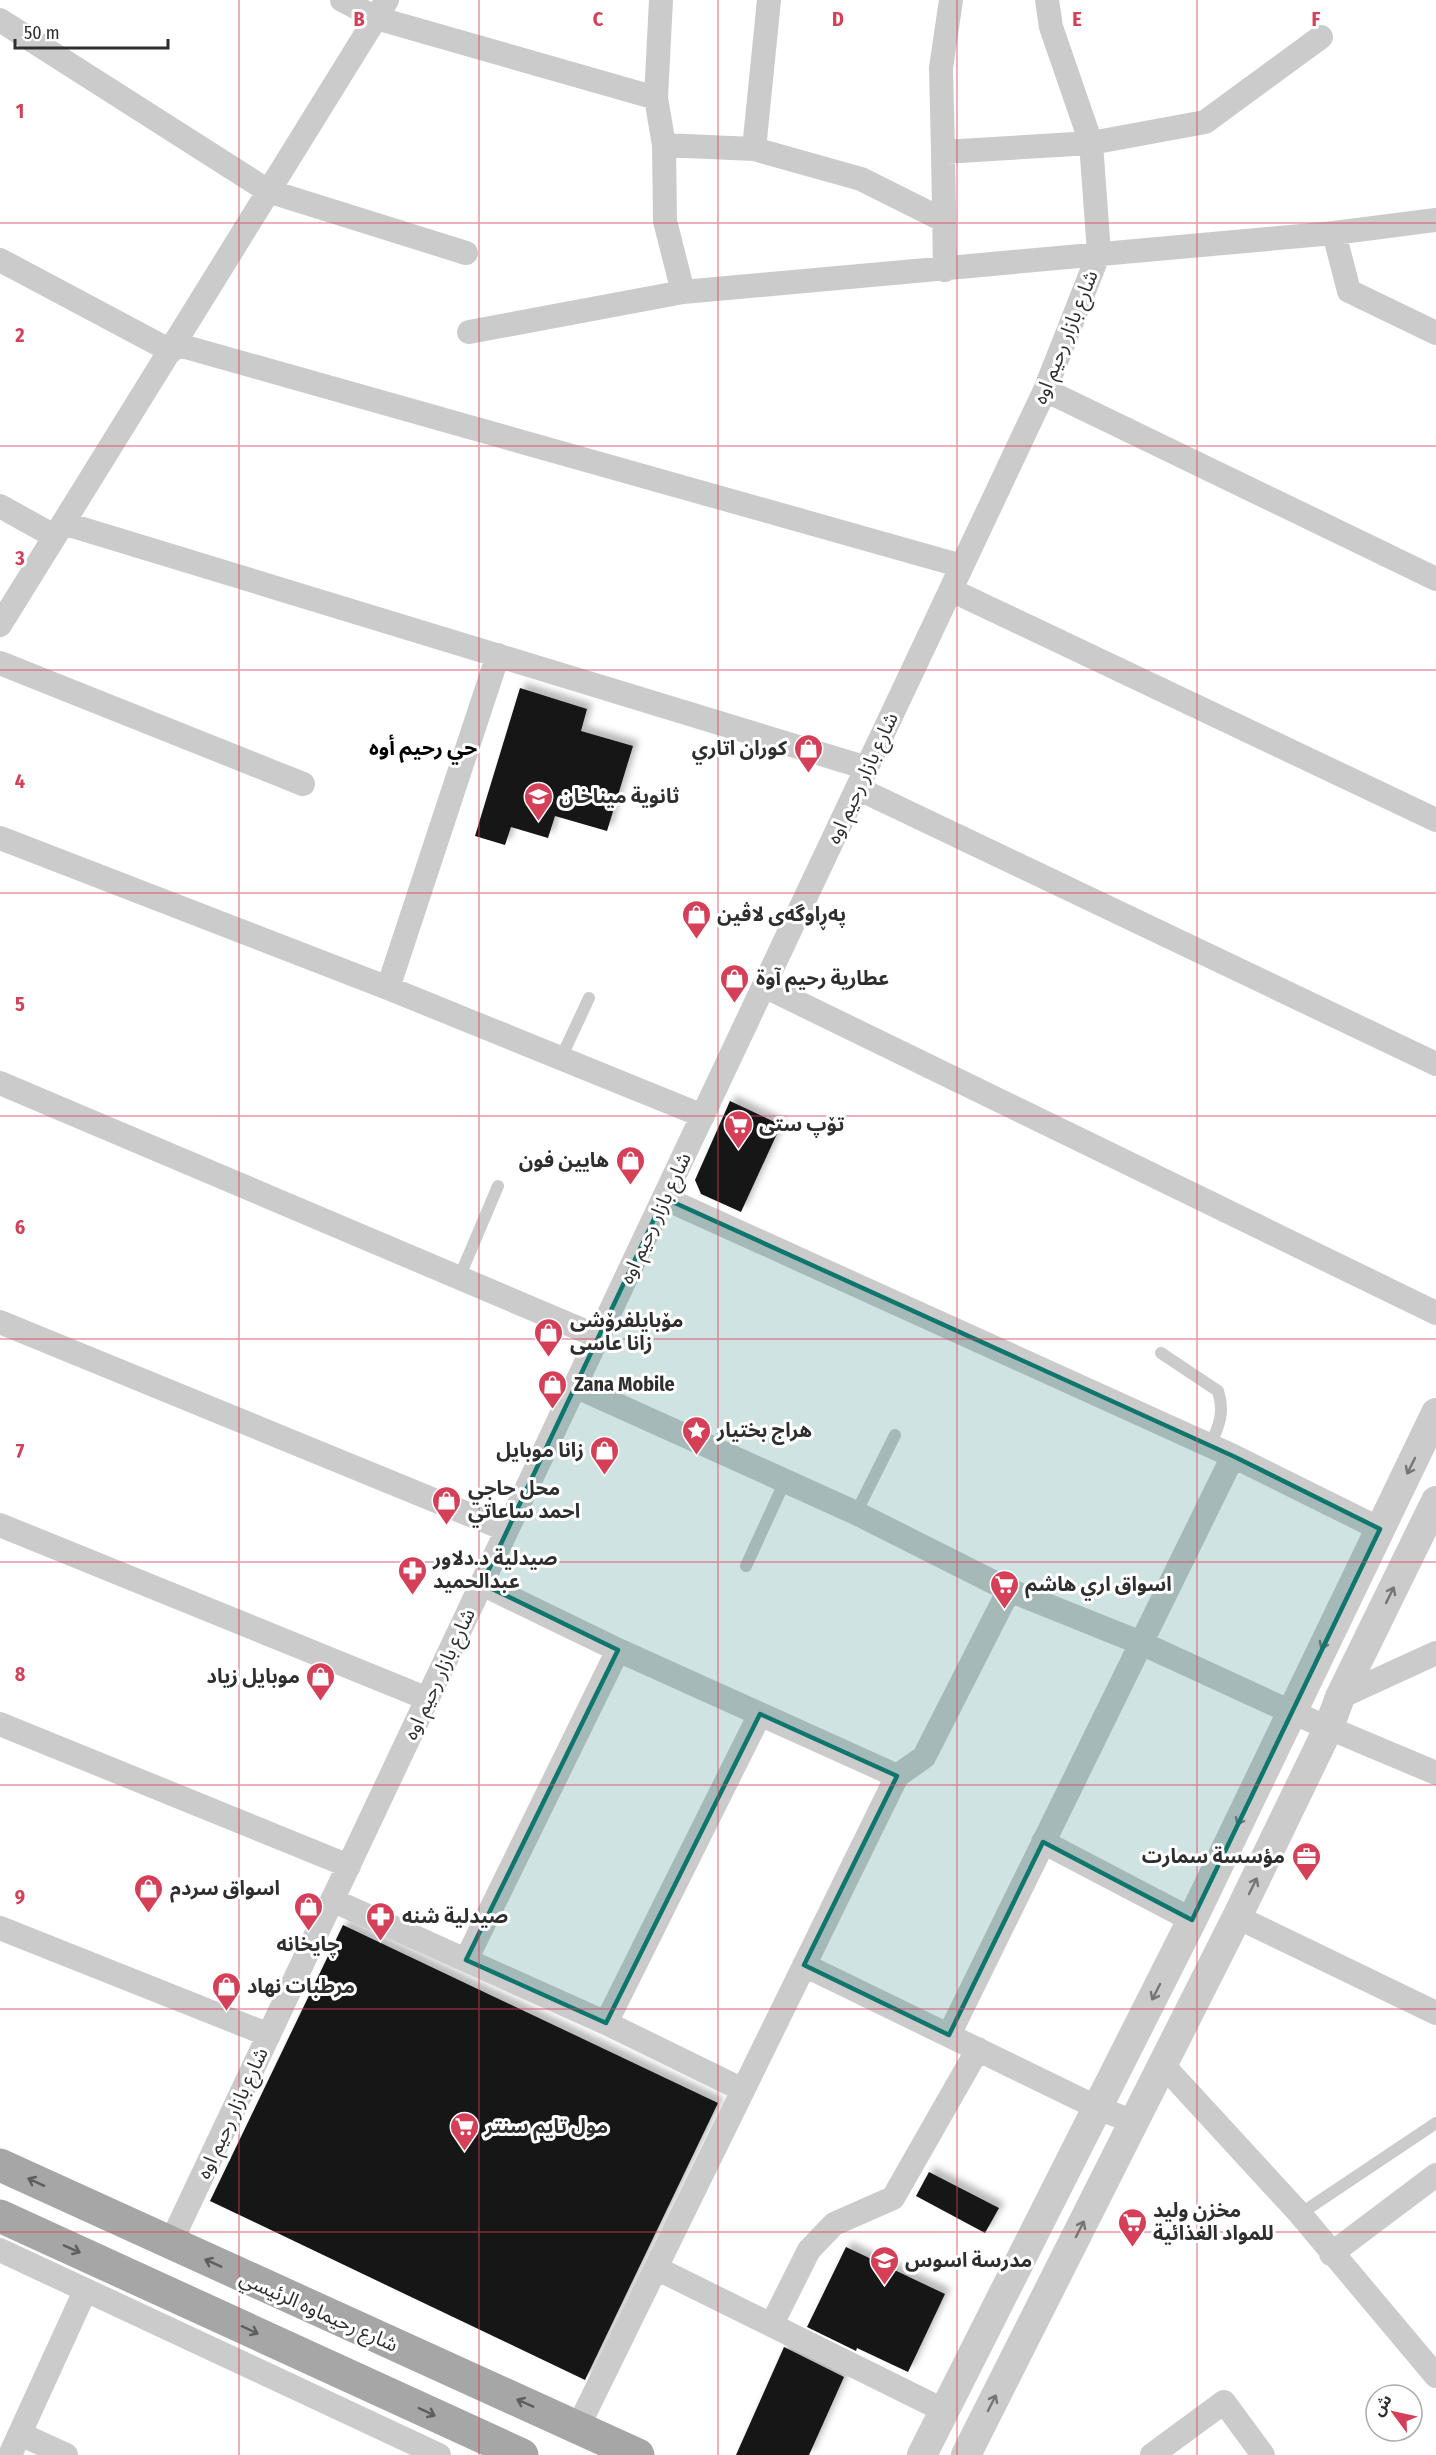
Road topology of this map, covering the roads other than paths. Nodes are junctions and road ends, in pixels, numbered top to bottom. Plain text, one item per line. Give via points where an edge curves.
1 (342, 0) edge
2 (661, 0) edge
3 (770, 0) edge
4 (951, 0) edge
5 (1047, 0) edge
6 (381, 9) edge
7 (0, 20) edge
8 (1322, 37) dead end
9 (656, 98) junction
10 (1091, 143) junction
11 (663, 145) junction
12 (754, 149) junction
13 (943, 152) junction
14 (268, 191) junction
15 (943, 220) junction
16 (1436, 220) edge
17 (1334, 233) junction
18 (465, 253) dead end
19 (1099, 254) junction
20 (0, 260) edge
21 (945, 270) junction
22 (683, 292) junction
23 (469, 332) dead end
24 (1436, 333) edge
25 (173, 347) junction
26 (1045, 390) junction
27 (0, 506) edge
28 (59, 529) junction
29 (962, 566) junction
30 (1436, 579) edge
31 (951, 590) junction
32 (0, 625) edge
33 (498, 655) junction
34 (0, 663) edge
35 (862, 778) junction
36 (303, 784) dead end
37 (1436, 820) edge
38 (0, 838) edge
39 (764, 986) junction
40 (388, 988) junction
41 (589, 998) dead end
42 (561, 1058) junction
43 (1436, 1064) edge
44 (0, 1083) edge
45 (703, 1116) junction
46 (498, 1186) dead end
47 (664, 1198) junction
48 (459, 1278) junction
49 (1436, 1313) edge
50 (0, 1322) edge
51 (598, 1337) junction
52 (1161, 1353) dead end
53 (575, 1386) junction
54 (1436, 1413) edge
55 (895, 1435) dead end
56 (1210, 1446) junction
57 (1233, 1456) junction
58 (785, 1481) junction
59 (1436, 1501) edge
60 (856, 1513) junction
61 (0, 1526) edge
62 (1380, 1529) junction
63 (507, 1530) junction
64 (746, 1566) dead end
65 (482, 1584) junction
66 (1009, 1590) junction
67 (1141, 1643) junction
68 (618, 1650) junction
69 (1436, 1653) edge
70 (1340, 1697) junction
71 (428, 1699) junction
72 (1291, 1712) junction
73 (760, 1714) junction
74 (0, 1724) edge
75 (1329, 1728) junction
76 (1436, 1773) edge
77 (897, 1776) junction
78 (1043, 1842) junction
79 (349, 1866) junction
80 (332, 1900) junction
81 (1237, 1917) junction
82 (1192, 1920) junction
83 (0, 1928) edge
84 (466, 1960) junction
85 (804, 1965) junction
86 (1436, 2013) edge
87 (606, 2023) junction
88 (269, 2035) junction
89 (949, 2035) junction
90 (978, 2049) junction
91 (1163, 2065) junction
92 (743, 2090) junction
93 (1098, 2108) junction
94 (1134, 2122) junction
95 (1436, 2123) edge
96 (0, 2165) edge
97 (1436, 2175) edge
98 (1300, 2214) junction
99 (0, 2217) edge
100 (170, 2244) junction
101 (0, 2250) edge
102 (1331, 2253) junction
103 (656, 2268) junction
104 (85, 2291) junction
105 (772, 2324) junction
106 (1434, 2371) edge
107 (945, 2411) junction
108 (578, 2427) junction
109 (15, 2444) edge
110 (66, 2455) edge
111 (439, 2455) edge
112 (522, 2455) edge
113 (638, 2455) edge
114 (922, 2455) edge
115 (966, 2455) edge
116 (1152, 2455) edge
117 (1263, 2455) edge

1 - 6 street
2 - 9 street
3 - 12 street
4 - 13 street via 941,68
5 - 10 street via 1051,27
6 - 9 street
6 - 14 street
7 - 14 street
8 - 10 street via 1206,122
9 - 11 street
10 - 13 street
10 - 19 street
11 - 12 street
11 - 22 street via 665,221
12 - 15 street via 861,179
13 - 15 street
14 - 18 street
14 - 25 street
15 - 21 street
16 - 17 street
17 - 19 street
17 - 24 street via 1349,291
19 - 21 street
19 - 26 street, شارع بازار رحيم اوه
20 - 25 street
21 - 22 street
22 - 23 street
25 - 28 street
25 - 29 street
26 - 29 street, شارع بازار رحيم اوه
26 - 30 street
27 - 28 street
28 - 32 street
28 - 33 street
29 - 31 street, شارع بازار رحيم اوه
31 - 35 street, شارع بازار رحيم اوه
31 - 37 street
33 - 35 street
33 - 40 street
34 - 36 street
35 - 39 street, شارع بازار رحيم اوه
35 - 43 street
38 - 40 street
39 - 45 street, شارع بازار رحيم اوه
39 - 49 street
40 - 42 street
41 - 42 lane
42 - 45 street
44 - 48 street
45 - 47 street, شارع بازار رحيم اوه
46 - 48 lane
47 - 51 street, شارع بازار رحيم اوه
47 - 56 street
48 - 51 street
50 - 63 street
51 - 53 street, شارع بازار رحيم اوه
52 - 56 lane via 1218,1391 1222,1419
53 - 58 street
53 - 63 street, شارع بازار رحيم اوه
54 -> 62 street
55 - 60 lane
56 - 57 street
57 - 62 street
57 - 67 street
58 - 60 street
58 - 64 lane
70 -> 59 street
60 - 66 street
61 - 71 street
62 -> 72 street
63 - 65 street, شارع بازار رحيم اوه
65 - 68 street
65 - 71 street, شارع بازار رحيم اوه
66 - 67 street
66 - 77 street via 924,1757
67 - 72 street
67 - 78 street
68 - 73 street
68 - 84 street
69 - 70 street
70 - 75 street
71 - 79 street, شارع بازار رحيم اوه
72 - 75 street
72 -> 82 street
73 - 77 street
73 - 87 street
74 - 79 street
75 - 76 street
81 -> 75 street
77 - 85 street
78 - 82 street
78 - 89 street
79 - 80 street, شارع بازار رحيم اوه
80 - 84 street
80 - 88 street, شارع بازار رحيم اوه
81 - 86 street
81 - 91 street
82 -> 93 street
83 - 88 street
84 - 87 street
85 - 89 street
85 - 92 street
87 - 92 street
88 - 100 street, شارع بازار رحيم اوه
89 - 90 street
90 - 93 street
90 - 105 street via 893,2198 834,2224 809,2250
91 - 94 street
91 - 98 street
92 - 103 street
93 - 94 street
93 - 107 street
115 -> 94 street
95 - 98 lane
100 -> 96 main road, شارع رحيماوه الرئيسي
97 - 102 street
98 - 102 street
99 -> 112 main road
108 -> 100 main road, شارع رحيماوه الرئيسي
101 - 104 street
102 - 106 street
103 - 105 street
103 - 108 street
104 - 109 street
104 - 111 street
105 - 107 street
107 - 114 street
108 - 113 main road, شارع رحيماوه الرئيسي
109 - 110 street
116 - 117 street via 1224,2402

